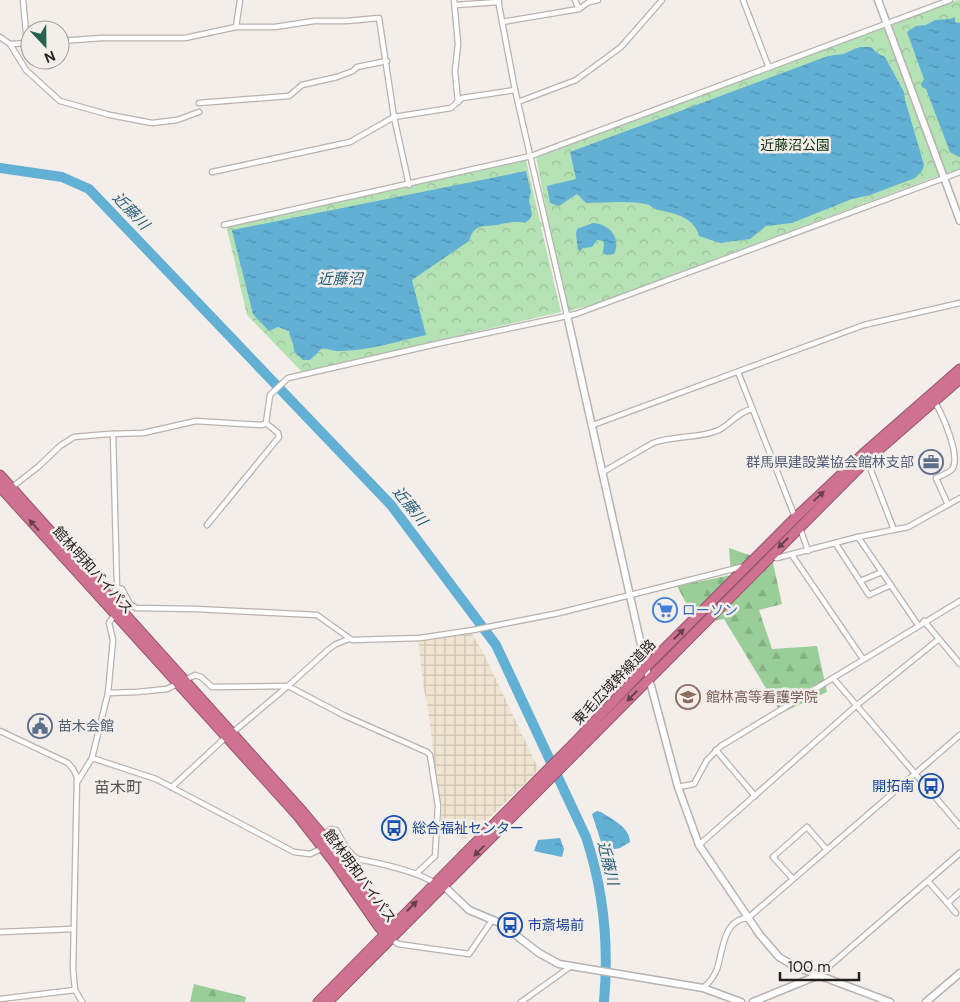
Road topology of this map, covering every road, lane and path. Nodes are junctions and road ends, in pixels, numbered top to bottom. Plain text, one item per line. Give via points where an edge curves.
1 (23, 0) edge
2 (240, 0) edge
3 (575, 0) edge
4 (598, 0) edge
5 (662, 0) edge
6 (743, 0) edge
7 (878, 0) edge
8 (950, 0) edge
9 (498, 1) edge
10 (454, 2) edge
11 (579, 9) junction
12 (26, 20) edge
13 (502, 22) junction
14 (887, 24) junction
15 (236, 27) junction
16 (0, 37) edge
17 (70, 40) edge
18 (20, 43) edge
19 (10, 44) junction
20 (386, 61) junction
21 (769, 68) junction
22 (515, 90) junction
23 (199, 102) dead end
24 (458, 102) junction
25 (518, 102) junction
26 (199, 112) dead end
27 (394, 118) junction
28 (531, 156) junction
29 (212, 172) dead end
30 (960, 172) edge
31 (944, 178) junction
32 (409, 184) junction
33 (960, 221) edge
34 (224, 225) dead end
35 (960, 304) edge
36 (568, 315) junction
37 (960, 369) edge
38 (738, 372) junction
39 (960, 379) edge
40 (934, 401) junction
41 (752, 409) junction
42 (266, 423) junction
43 (593, 425) junction
44 (113, 434) junction
45 (867, 460) junction
46 (603, 472) junction
47 (0, 474) edge
48 (4, 491) edge
49 (960, 498) edge
50 (948, 504) junction
51 (795, 518) junction
52 (207, 525) dead end
53 (800, 527) junction
54 (894, 530) junction
55 (858, 537) junction
56 (836, 544) junction
57 (808, 550) junction
58 (792, 555) junction
59 (770, 556) junction
60 (745, 569) junction
61 (882, 572) junction
62 (860, 582) junction
63 (891, 585) junction
64 (117, 588) junction
65 (630, 595) junction
66 (110, 598) junction
67 (960, 601) edge
68 (115, 614) junction
69 (924, 622) junction
70 (918, 625) junction
71 (349, 639) junction
72 (939, 639) junction
73 (863, 659) junction
74 (960, 664) edge
75 (646, 667) junction
76 (650, 678) junction
77 (833, 678) junction
78 (182, 682) junction
79 (288, 686) junction
80 (108, 693) junction
81 (857, 705) junction
82 (0, 731) edge
83 (229, 735) junction
84 (960, 735) edge
85 (716, 750) junction
86 (92, 758) junction
87 (561, 761) junction
88 (71, 765) junction
89 (84, 770) junction
90 (915, 774) junction
91 (78, 782) junction
92 (172, 787) junction
93 (678, 788) junction
94 (755, 796) junction
95 (960, 826) edge
96 (323, 836) junction
97 (699, 845) junction
98 (323, 848) junction
99 (827, 850) junction
100 (960, 854) edge
101 (416, 874) junction
102 (793, 880) junction
103 (928, 881) junction
104 (439, 885) junction
105 (960, 892) edge
106 (948, 903) junction
107 (956, 914) dead end
108 (748, 918) junction
109 (492, 919) junction
110 (74, 929) junction
111 (0, 932) edge
112 (388, 934) junction
113 (570, 967) junction
114 (960, 973) edge
115 (819, 975) junction
116 (703, 988) junction
117 (75, 990) junction
118 (0, 999) edge
119 (79, 1001) edge
120 (318, 1002) edge
121 (328, 1002) edge
122 (521, 1002) edge
123 (740, 1002) edge
124 (754, 1002) edge
125 (890, 1002) edge
126 (926, 1002) edge

1 - 12 street
2 - 15 street
3 - 11 street
4 - 11 street
5 - 25 street via 621,47 572,83
6 - 21 street
7 - 14 street
8 - 14 street
9 - 10 street
9 - 13 street
10 - 24 street
11 - 13 street
13 - 22 street
14 - 21 street
14 - 31 street
15 - 17 street via 185,38
15 - 20 street via 379,18
16 - 19 street
18 - 19 street
19 - 26 street via 26,70 60,101 152,123 169,122
20 - 23 street via 302,84 289,96
20 - 27 street
21 - 28 street
22 - 24 street via 462,98
22 - 25 street
24 - 27 street via 451,108
25 - 28 street
27 - 29 street via 350,142
27 - 32 street
28 - 32 street
28 - 36 street
30 - 31 street
31 - 33 street
31 - 36 street
32 - 34 street
35 - 38 street via 864,325
36 - 42 street via 286,379 270,395
36 - 43 street
51 -> 37 highway, 東毛広域幹線道路
38 - 41 street
38 - 43 street
39 - 40 highway, 東毛広域幹線道路
40 - 45 highway, 東毛広域幹線道路
40 - 50 street via 944,419 954,458 953,468 936,478
41 - 46 street via 744,411 720,429 661,440
41 - 51 street
42 - 44 street via 246,425 196,421 152,432
42 - 52 street via 279,437
43 - 46 street
44 - 48 street via 74,437
44 - 64 street
45 - 53 highway, 東毛広域幹線道路
45 - 54 street
46 - 65 street
47 - 48 highway, 館林明和バイパス
48 - 66 highway, 館林明和バイパス
68 -> 48 highway, 館林明和バイパス
49 - 50 street
50 - 54 street via 908,527
51 - 60 highway, 東毛広域幹線道路
53 - 57 street
53 -> 59 highway, 東毛広域幹線道路
54 - 55 street
55 - 56 street
55 - 61 street
56 - 57 street
56 - 62 street
57 - 58 street
58 - 59 street
58 - 73 street
59 - 76 highway, 東毛広域幹線道路
60 - 65 street via 741,567
75 -> 60 highway, 東毛広域幹線道路
61 - 62 street
61 - 63 street
62 - 63 street via 869,595
63 - 70 street
64 - 66 street
64 - 71 street via 122,589 136,608 317,615
65 - 71 street via 475,630 420,638
65 - 75 street
66 - 78 highway, 館林明和バイパス
67 - 69 street
68 - 78 highway, 館林明和バイパス
68 - 80 street via 109,626 113,640
69 - 70 street
69 - 72 street
70 - 73 street
71 - 79 street via 329,649
72 - 74 street
72 - 81 street
73 - 77 street
75 - 76 street
75 - 87 highway, 東毛広域幹線道路
76 -> 87 highway, 東毛広域幹線道路
76 - 93 street
77 - 81 street
77 - 85 street
78 - 79 street via 198,676 212,687
78 - 80 street via 167,689
78 - 83 highway, 館林明和バイパス
79 - 83 street
79 - 101 street via 343,715 429,753 438,806 435,856
80 - 86 street
81 - 90 street
81 - 94 street
82 - 88 street
83 - 92 street
83 - 96 highway, 館林明和バイパス via 268,772
83 - 98 highway, 館林明和バイパス
84 - 90 street
85 - 93 street via 694,784
85 - 94 street
86 - 89 street
86 - 92 street
87 - 104 highway, 東毛広域幹線道路
88 - 89 street
88 - 91 street
89 - 91 street
90 - 95 street
90 - 99 street
91 - 110 street
92 - 98 street via 294,852 310,854
93 - 97 street
94 - 97 street
96 - 101 street via 332,829 336,830 354,858
96 - 112 highway, 館林明和バイパス via 356,879
97 - 108 street
98 - 112 highway, 館林明和バイパス
99 - 102 street
99 - 102 street via 808,827 787,845 774,857
100 - 103 street
101 - 104 street
102 - 108 street
103 - 106 street
103 - 115 street
104 - 109 street via 469,910
104 - 112 highway, 東毛広域幹線道路
105 - 106 street
106 - 107 street
108 - 115 street via 779,957
108 - 116 street via 738,920 729,929 714,976
109 - 112 street via 469,954 398,944
109 - 113 street via 550,960
110 - 111 street
110 - 117 street
112 - 120 highway, 東毛広域幹線道路
112 - 121 highway, 東毛広域幹線道路
113 - 116 street
113 - 122 street
114 - 126 street
115 - 124 street
115 - 125 street
116 - 123 street
117 - 118 street
117 - 119 street

